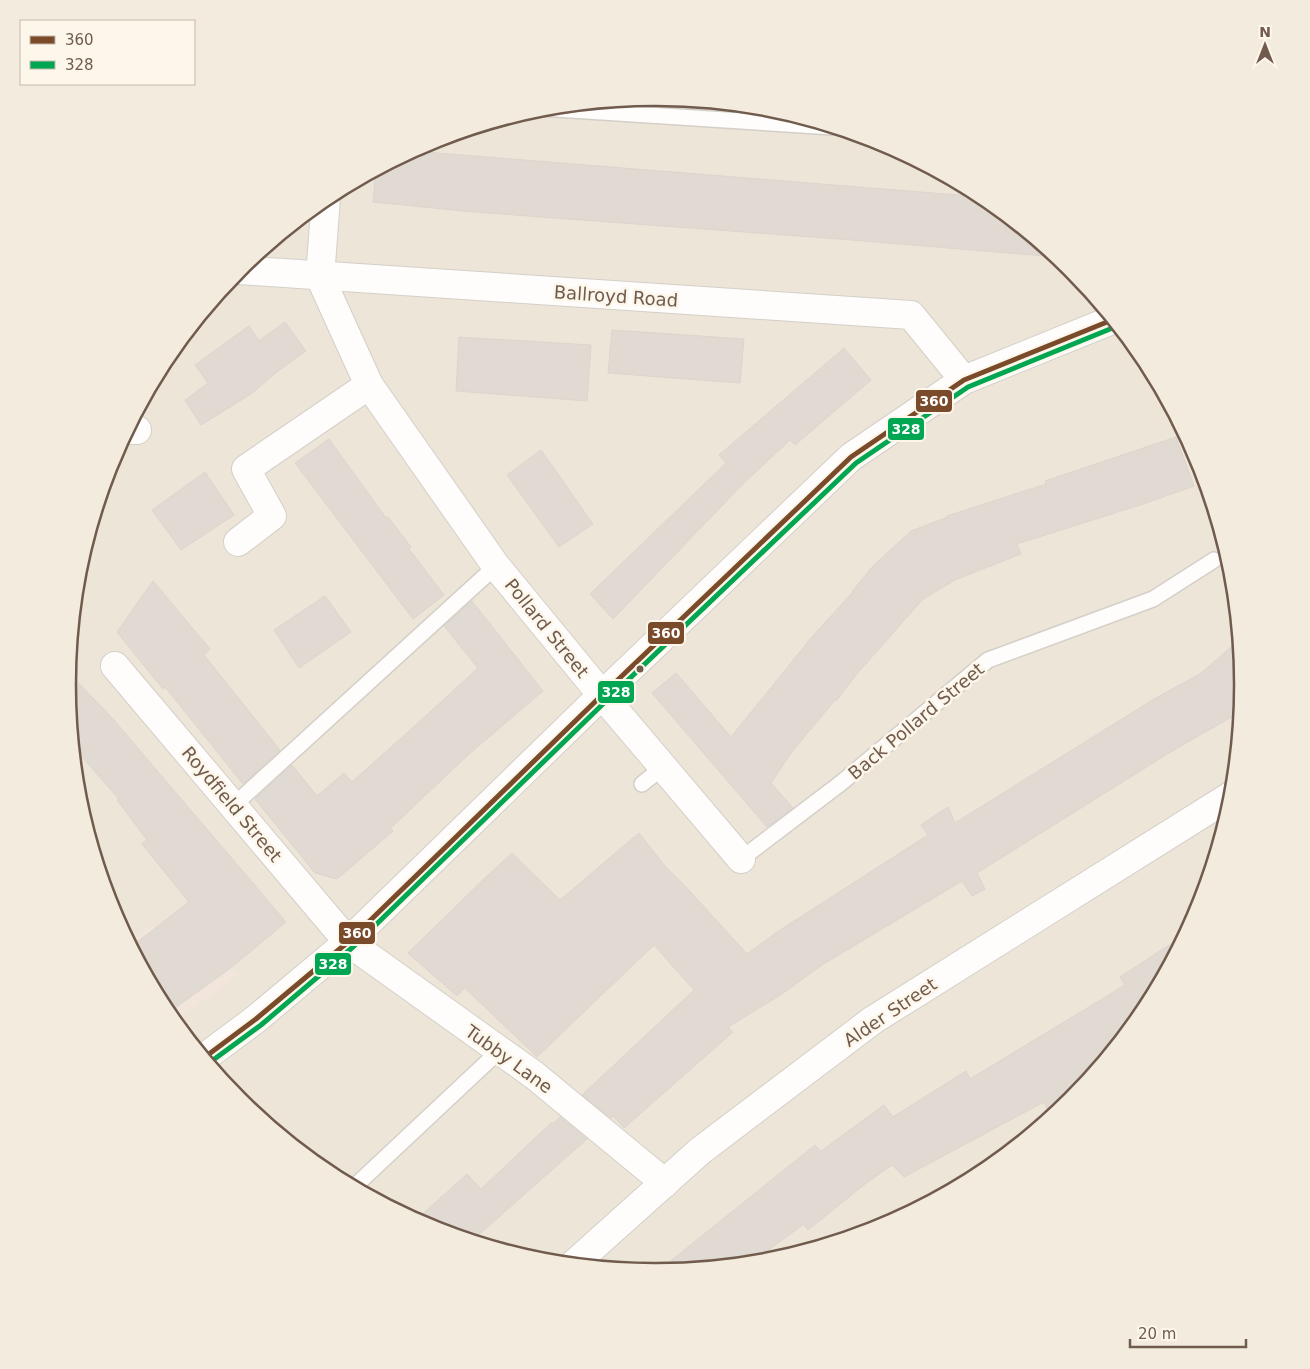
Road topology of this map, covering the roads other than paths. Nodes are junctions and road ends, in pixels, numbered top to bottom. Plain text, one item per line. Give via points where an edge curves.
1 (582, 111) edge
2 (806, 125) edge
3 (325, 209) edge
4 (250, 271) edge
5 (320, 277) junction
6 (1106, 322) edge
7 (964, 380) junction
8 (370, 385) junction
9 (238, 542) dead end
10 (1214, 560) dead end
11 (496, 566) junction
12 (115, 666) dead end
13 (602, 696) junction
14 (1222, 801) edge
15 (234, 805) junction
16 (741, 859) joint
17 (348, 942) junction
18 (499, 1051) junction
19 (210, 1053) edge
20 (359, 1182) edge
21 (665, 1183) junction
22 (581, 1258) edge

1 - 2 lane
3 - 5 street
4 - 5 street, Ballroyd Road
5 - 7 street, Ballroyd Road via 911,315
5 - 8 street, Pollard Street
6 - 7 street
7 - 13 street via 851,457
8 - 9 street via 246,469 272,516
8 - 11 street, Pollard Street
10 - 16 lane, Back Pollard Street via 1153,599 988,660 841,783
11 - 13 street, Pollard Street
11 - 15 lane
12 - 15 street, Roydfield Street
13 - 16 street, Pollard Street via 653,775
13 - 17 street
14 - 21 street, Alder Street via 873,1020 700,1151
15 - 17 street, Roydfield Street
17 - 18 street, Tubby Lane
17 - 19 street
18 - 20 lane
18 - 21 street, Tubby Lane via 534,1075
21 - 22 street, Alder Street

